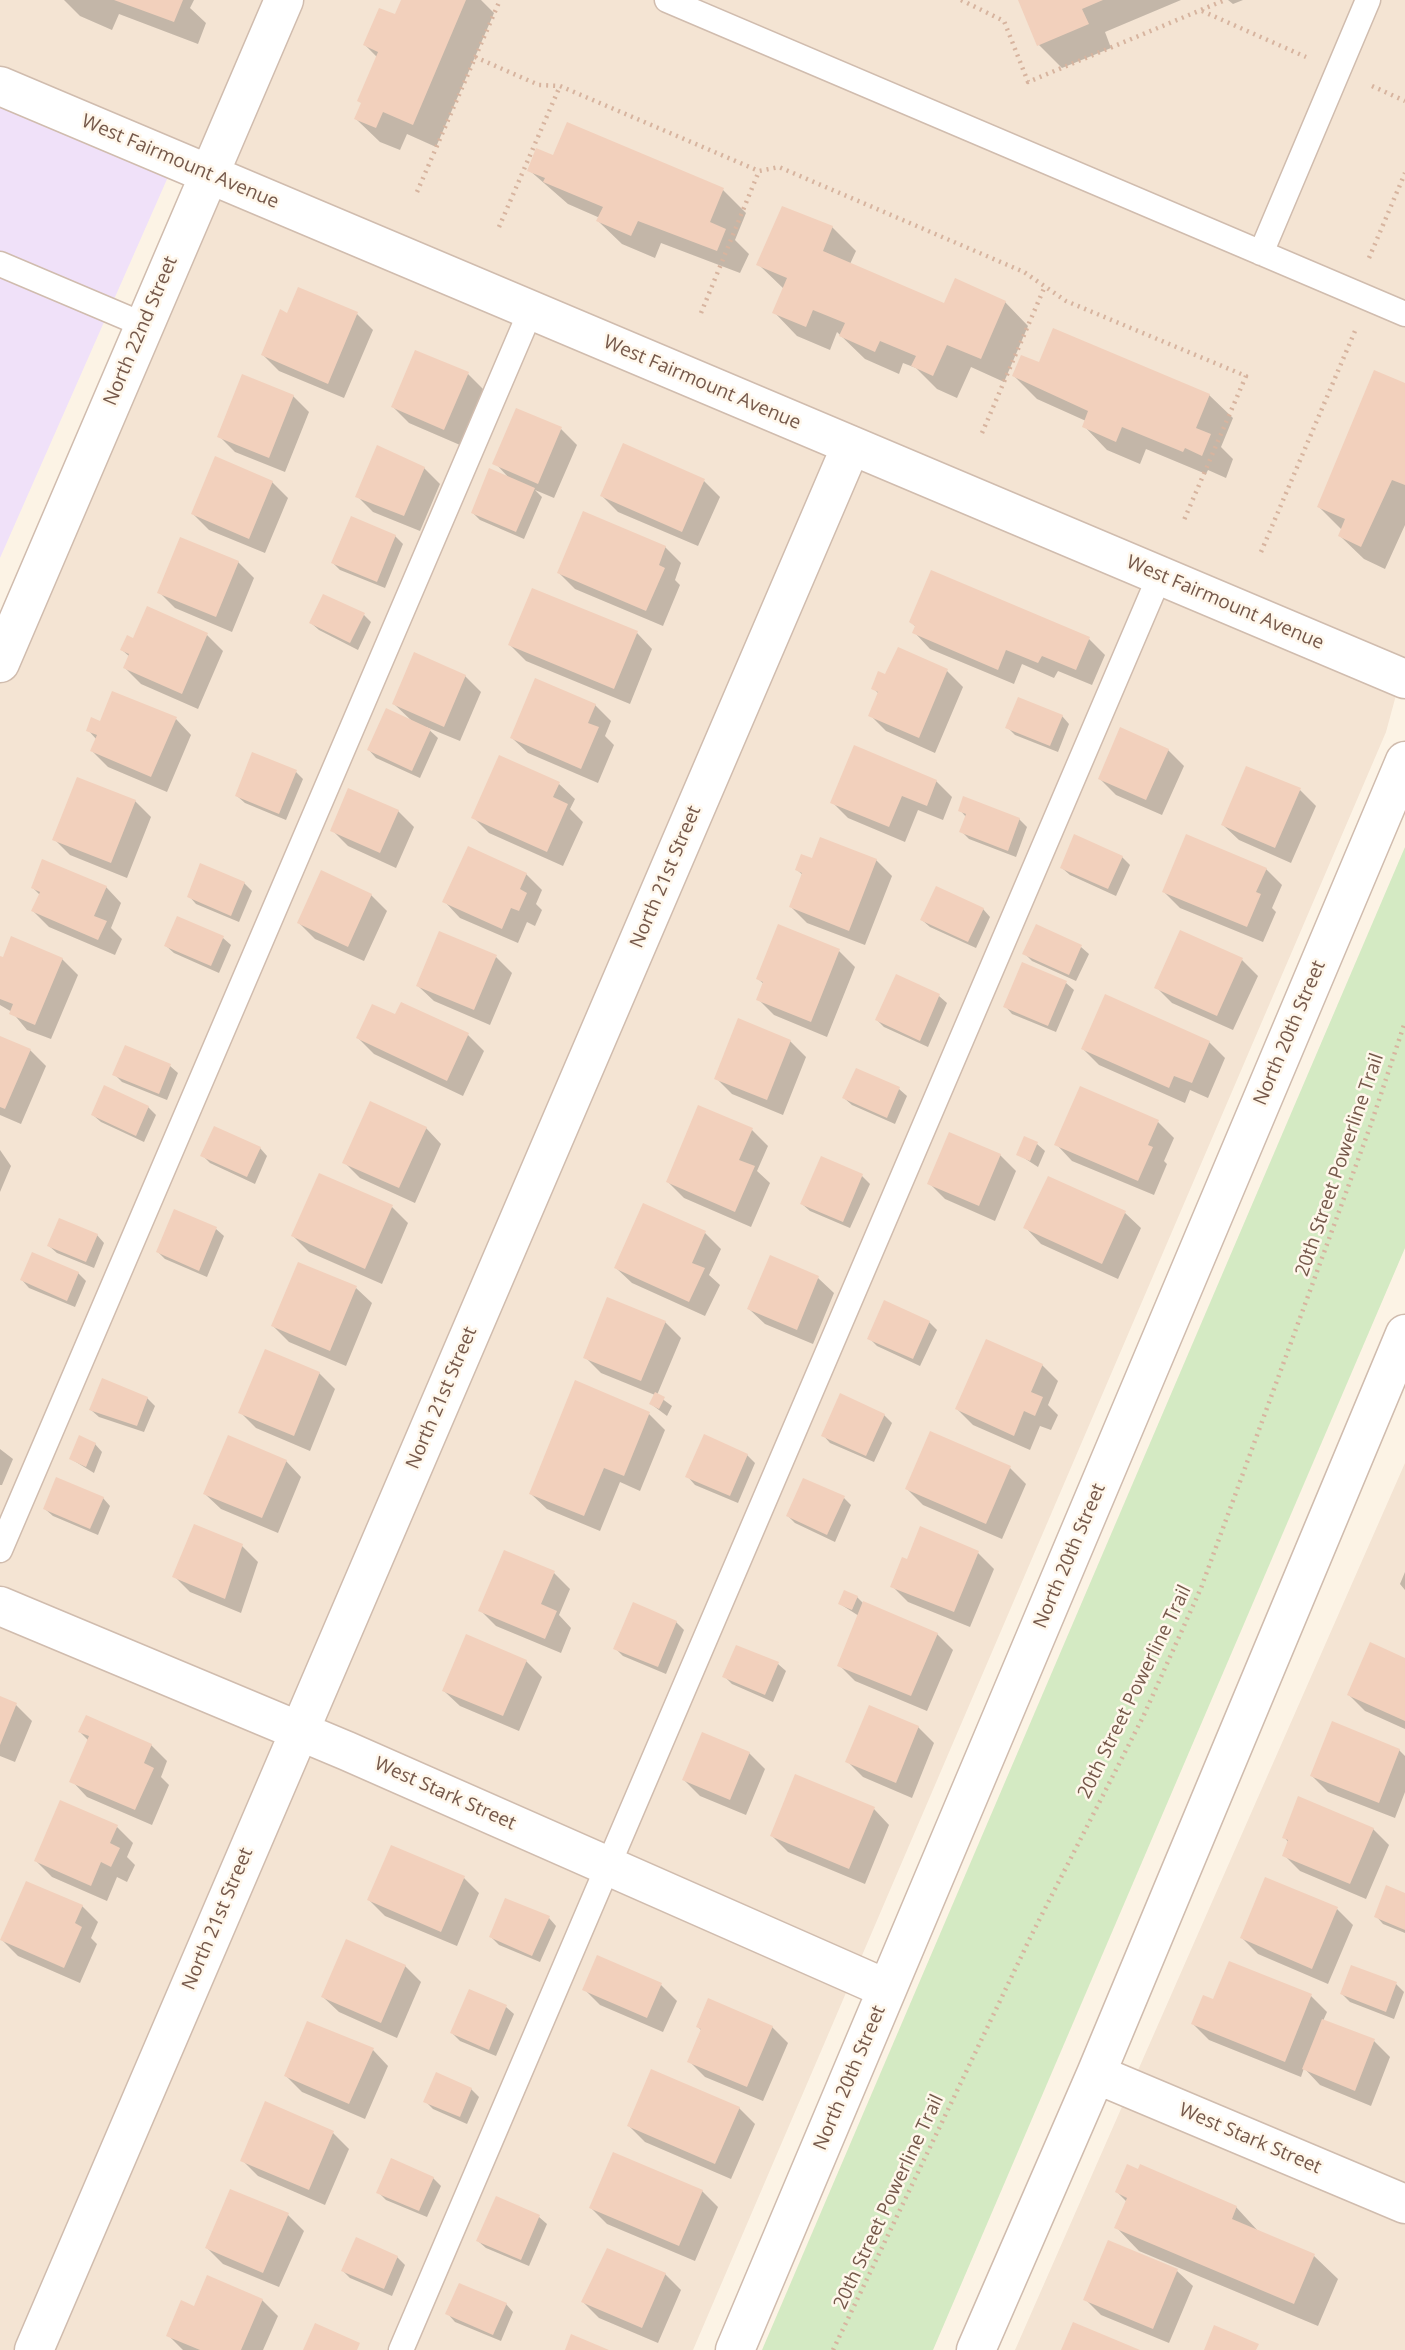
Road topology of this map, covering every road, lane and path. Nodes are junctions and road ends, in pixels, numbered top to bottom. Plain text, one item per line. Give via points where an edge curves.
1 (284, 0) edge
2 (500, 0) edge
3 (667, 0) edge
4 (961, 0) edge
5 (982, 0) edge
6 (1225, 0) edge
7 (1367, 0) edge
8 (979, 8) junction
9 (475, 57) junction
10 (0, 86) edge
11 (560, 86) junction
12 (759, 171) junction
13 (207, 173) junction
14 (1405, 173) edge
15 (417, 192) dead end
16 (499, 228) dead end
17 (1261, 253) junction
18 (0, 264) edge
19 (1045, 286) junction
20 (1361, 295) junction
21 (531, 310) junction
22 (701, 313) dead end
23 (1405, 314) edge
24 (144, 325) junction
25 (982, 433) dead end
26 (851, 446) junction
27 (1184, 520) dead end
28 (1261, 552) dead end
29 (1160, 575) junction
30 (0, 663) edge
31 (1405, 679) edge
32 (1405, 761) edge
33 (1405, 1022) edge
34 (1405, 1334) edge
35 (0, 1550) edge
36 (0, 1606) edge
37 (298, 1731) junction
38 (608, 1866) junction
39 (887, 1989) junction
40 (1096, 2074) junction
41 (1405, 2204) edge
42 (34, 2350) edge
43 (401, 2350) edge
44 (735, 2350) edge
45 (833, 2350) edge
46 (976, 2350) edge

1 - 13 street, North 22nd Street
2 - 9 path
3 - 17 lane
4 - 8 path
5 - 8 path
6 - 8 path via 1028,82 1004,21
7 - 17 lane
9 - 11 path via 539,85
9 - 15 path
10 - 13 street, West Fairmount Avenue
11 - 12 path
11 - 16 path
12 - 19 path via 779,167 1024,272
12 - 22 path
13 - 21 street, West Fairmount Avenue
13 - 24 street, North 22nd Street
14 - 20 path via 1362,274
17 - 20 lane
18 - 24 lane
19 - 25 path
19 - 27 path via 1066,301 1246,376
20 - 23 lane
20 - 28 path via 1360,318
21 - 26 street, West Fairmount Avenue
21 - 35 lane
24 - 30 street, North 22nd Street
26 - 29 street, West Fairmount Avenue
26 - 37 street, North 21st Street
29 - 31 street, West Fairmount Avenue
29 - 38 lane
32 - 39 street, North 20th Street
33 - 45 path, 20th Street Powerline Trail via 1201,1588 1143,1717 1037,1923
34 - 40 street
36 - 37 street, West Stark Street
37 - 38 street, West Stark Street
37 - 42 street, North 21st Street
38 - 39 street, West Stark Street
38 - 43 lane
39 - 44 street, North 20th Street
40 - 41 street, West Stark Street
40 - 46 street

